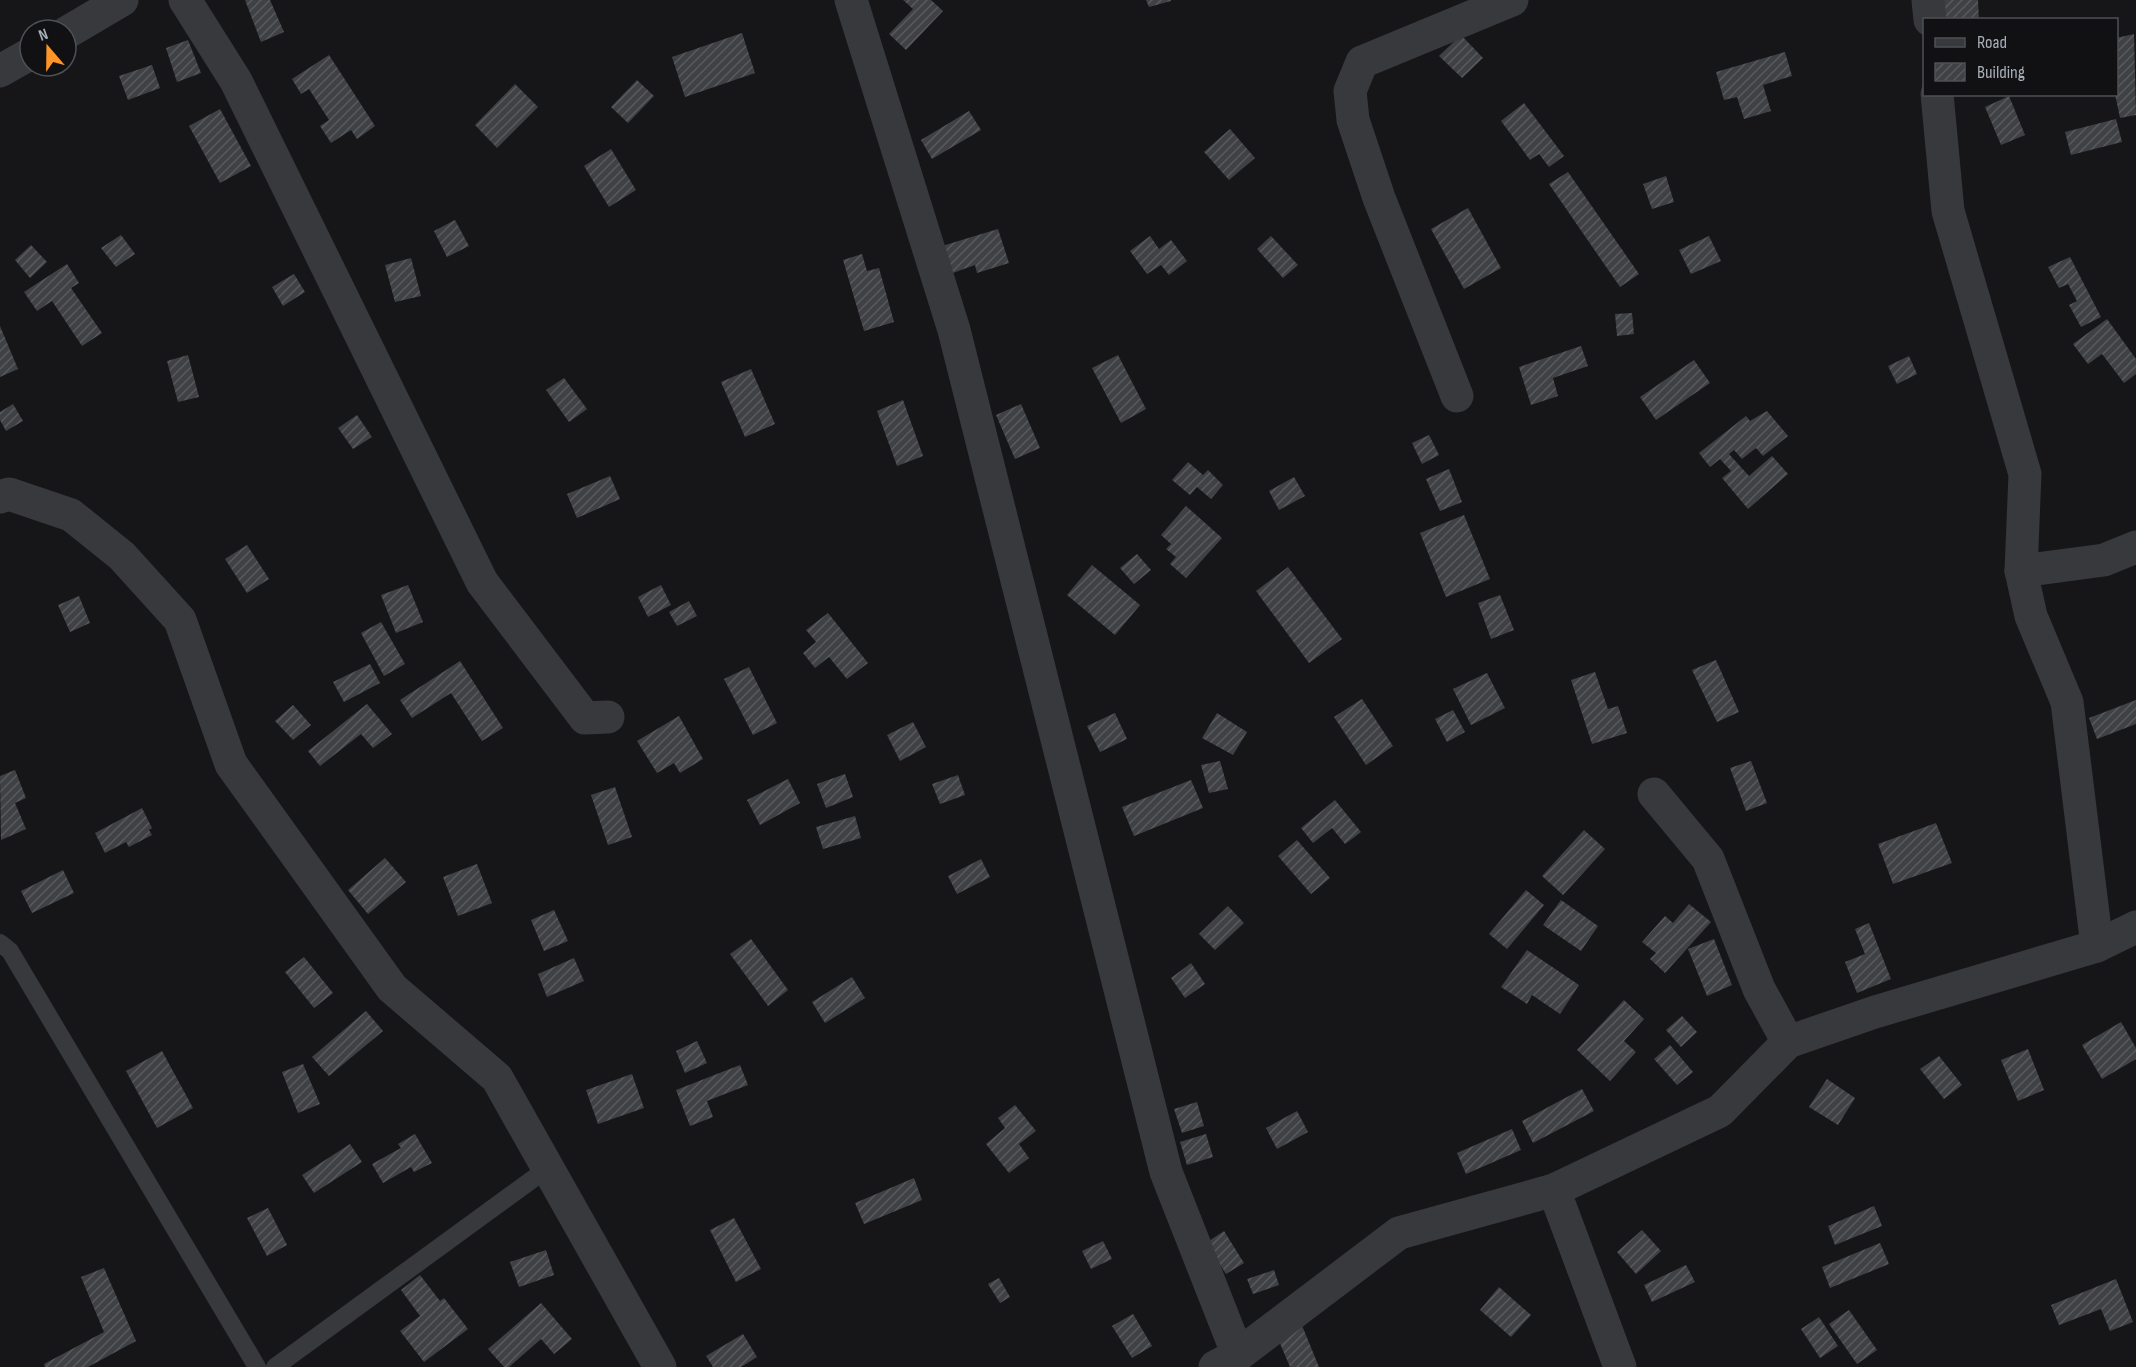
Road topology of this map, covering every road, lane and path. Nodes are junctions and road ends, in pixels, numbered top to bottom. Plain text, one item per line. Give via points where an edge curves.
1 (123, 0) edge
2 (185, 0) edge
3 (851, 0) edge
4 (1512, 0) edge
5 (1928, 0) edge
6 (1930, 18) edge
7 (78, 26) edge
8 (18, 61) edge
9 (0, 71) edge
10 (1937, 96) edge
11 (1457, 396) dead end
12 (0, 497) edge
13 (2136, 547) edge
14 (2021, 571) junction
15 (608, 717) dead end
16 (1654, 794) dead end
17 (2136, 927) edge
18 (0, 943) edge
19 (2097, 946) junction
20 (1788, 1042) junction
21 (548, 1168) junction
22 (1554, 1190) junction
23 (1227, 1361) edge
24 (257, 1367) edge
25 (275, 1367) edge
26 (660, 1367) edge
27 (1620, 1367) edge

1 - 7 street
2 - 15 street via 236,81 482,582 585,718
3 - 23 street via 954,330 1166,1172
4 - 11 street via 1362,62 1350,91 1353,120 1379,198
5 - 6 street
8 - 9 street
10 - 14 street via 1948,211 2025,474
12 - 21 street via 9,494 71,515 122,556 180,620 231,764 392,988 497,1078
13 - 14 street via 2104,560
14 - 19 street via 2031,616 2067,702
16 - 20 street via 1708,859 1759,989
17 - 19 street
18 - 24 lane via 10,951
19 - 20 street
20 - 22 street via 1720,1111
21 - 25 lane
21 - 26 street
22 - 23 street via 1398,1233
22 - 27 street

